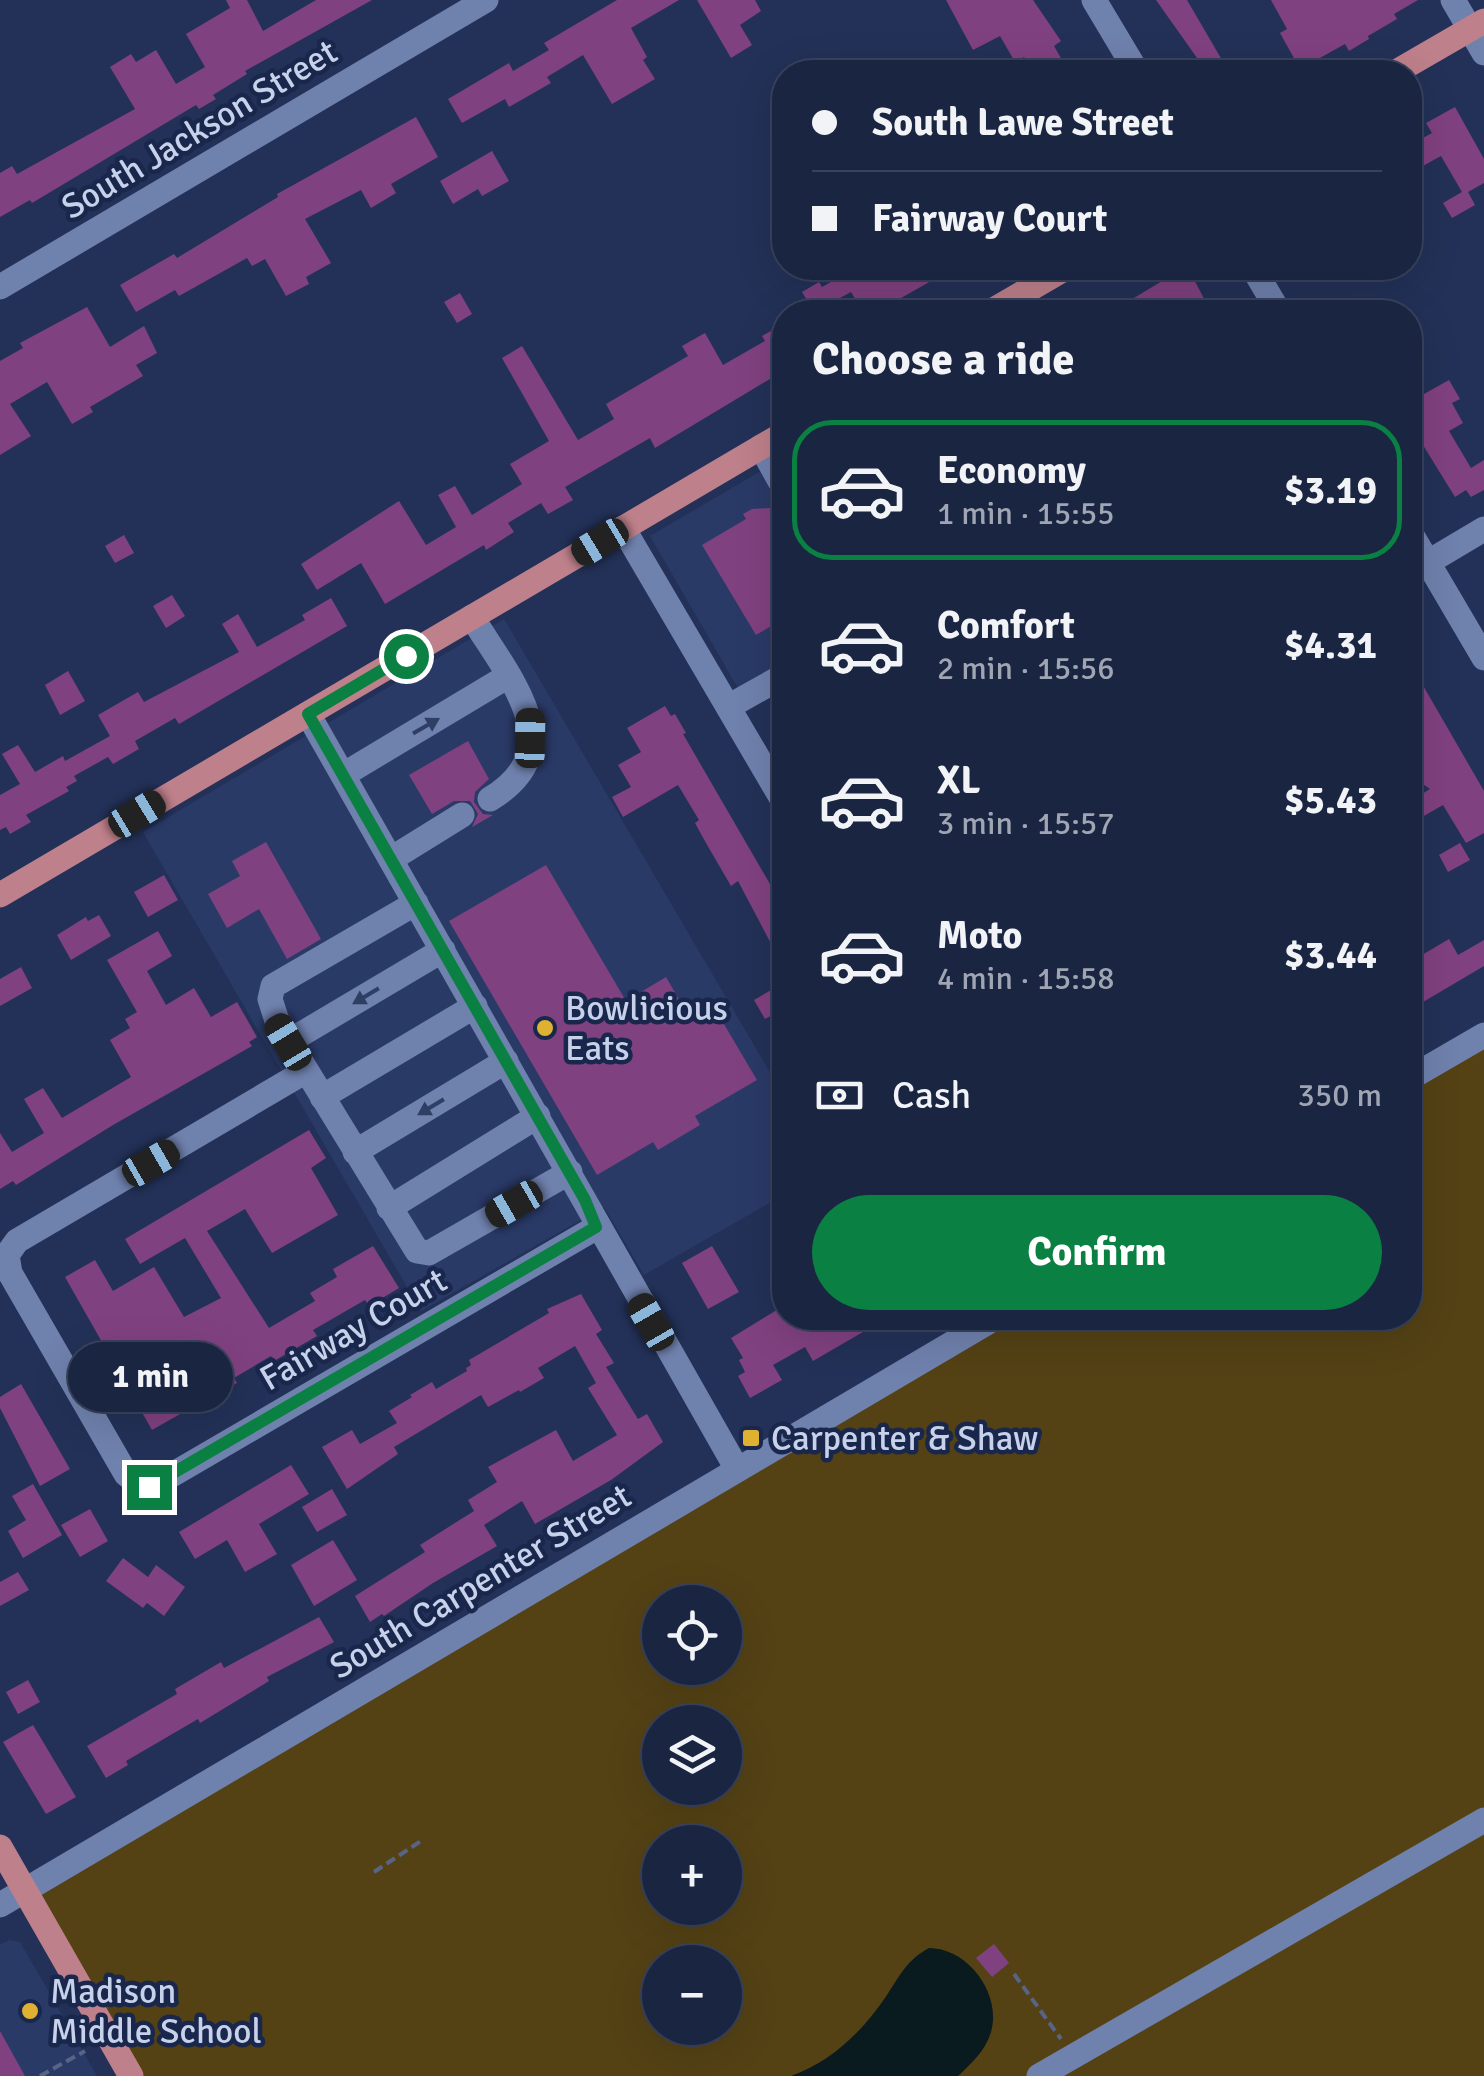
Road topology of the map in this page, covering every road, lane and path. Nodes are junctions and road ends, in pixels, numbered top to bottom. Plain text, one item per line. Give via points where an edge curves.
1 (486, 0) edge
2 (1094, 0) edge
3 (1453, 0) edge
4 (1477, 25) edge
5 (1484, 53) edge
6 (1130, 60) edge
7 (1417, 60) edge
8 (1045, 280) edge
9 (0, 287) edge
10 (1011, 300) edge
11 (772, 441) edge
12 (761, 447) junction
13 (772, 467) edge
14 (623, 528) junction
15 (1484, 529) edge
16 (1422, 566) edge
17 (1422, 572) edge
18 (472, 617) junction
19 (1484, 658) edge
20 (508, 676) junction
21 (772, 682) edge
22 (728, 707) junction
23 (308, 714) junction
24 (343, 774) junction
25 (772, 782) edge
26 (490, 799) dead end
27 (462, 815) dead end
28 (390, 859) junction
29 (0, 895) edge
30 (416, 903) junction
31 (443, 950) junction
32 (475, 1006) junction
33 (1484, 1034) edge
34 (288, 1042) junction
35 (506, 1061) junction
36 (1422, 1071) edge
37 (295, 1078) junction
38 (322, 1097) junction
39 (538, 1116) junction
40 (355, 1152) junction
41 (570, 1172) junction
42 (389, 1208) junction
43 (596, 1227) junction
44 (974, 1330) edge
45 (736, 1469) junction
46 (1484, 1820) edge
47 (424, 1840) dead end
48 (0, 1847) edge
49 (374, 1872) dead end
50 (25, 1891) junction
51 (0, 1905) edge
52 (1014, 1974) dead end
53 (85, 2051) dead end
54 (1073, 2056) junction
55 (40, 2076) edge
56 (132, 2076) edge
57 (1039, 2076) edge

1 - 9 street, South Jackson Street
2 - 6 street
3 - 4 street
4 - 5 street
4 - 7 main road
8 - 10 main road
11 - 12 main road
12 - 13 street
12 - 14 main road
14 - 18 main road
14 - 22 street
15 - 16 street
17 - 19 street
18 - 20 street
18 - 23 main road
24 -> 20 street
20 - 26 street via 531,718 530,758 507,789
21 - 22 street
22 - 25 street
23 - 24 street
23 - 29 main road
24 - 28 street
27 - 28 street
28 - 30 street
30 - 31 street
30 - 34 street via 273,986 270,999
31 - 32 street
31 -> 34 street
32 - 35 street
32 - 38 street
33 - 36 street
34 - 37 street
35 - 39 street
35 -> 40 street
37 - 38 street
37 - 43 street, Fairway Court via 17,1241 8,1255 10,1272 126,1474 141,1486 158,1483
38 - 40 street
39 - 41 street
39 - 42 street
40 - 42 street
41 - 42 street via 429,1253 417,1251
41 - 43 street
43 - 45 street
44 - 45 street, South Carpenter Street
45 - 50 street, South Carpenter Street
46 - 54 street
47 - 49 path
48 - 50 main road
50 - 51 street, South Carpenter Street
50 - 56 main road
52 - 54 path
53 - 55 path
54 - 57 street

